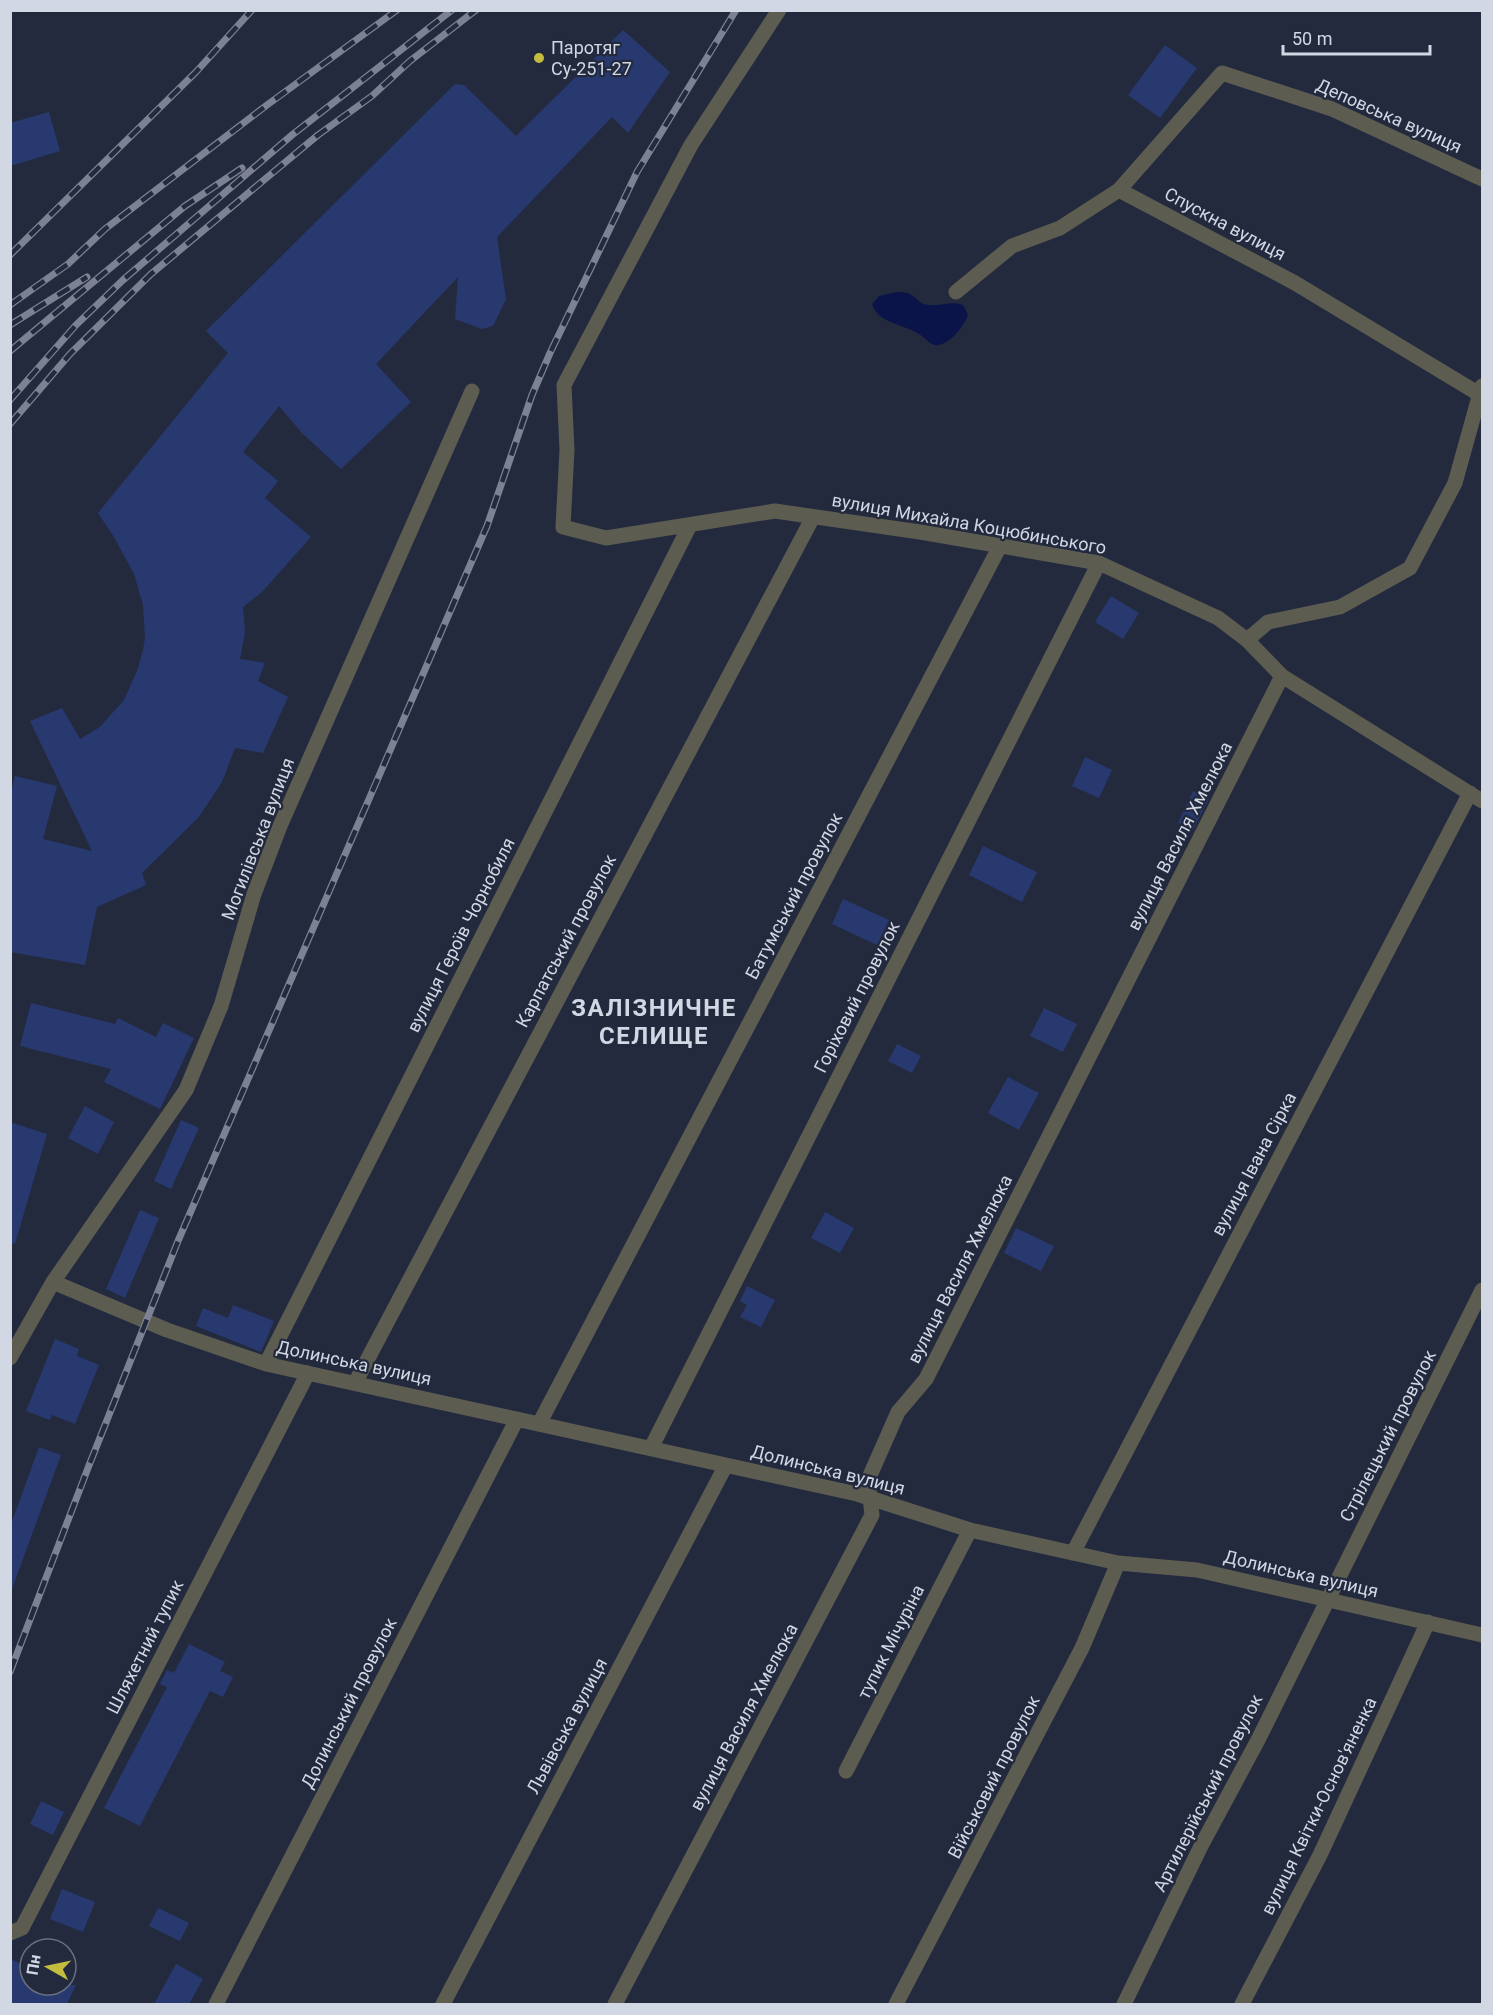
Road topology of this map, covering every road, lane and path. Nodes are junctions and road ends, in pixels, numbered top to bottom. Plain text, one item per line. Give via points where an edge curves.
1 (779, 10) edge
2 (1482, 179) edge
3 (1119, 190) junction
4 (956, 292) dead end
5 (1481, 390) edge
6 (472, 391) dead end
7 (813, 516) junction
8 (690, 525) junction
9 (1000, 546) junction
10 (1099, 563) junction
11 (1247, 640) junction
12 (1282, 676) junction
13 (1476, 797) edge
14 (52, 1282) junction
15 (1482, 1290) edge
16 (10, 1358) edge
17 (266, 1364) junction
18 (308, 1373) junction
19 (355, 1383) junction
20 (517, 1419) junction
21 (539, 1424) junction
22 (651, 1448) junction
23 (726, 1465) junction
24 (870, 1498) junction
25 (970, 1530) junction
26 (1073, 1552) junction
27 (1118, 1563) junction
28 (1328, 1600) junction
29 (1428, 1622) junction
30 (1482, 1635) edge
31 (846, 1771) dead end
32 (10, 1933) edge
33 (216, 2004) edge
34 (443, 2004) edge
35 (615, 2004) edge
36 (896, 2004) edge
37 (1124, 2004) edge
38 (1242, 2004) edge

1 - 8 street, вулиця Михайла Коцюбинського via 691,145 564,385 567,450 563,527 606,538
2 - 3 street, Деповська вулиця via 1332,109 1222,73
3 - 4 street via 1060,228 1012,246
3 - 5 street, Спускна вулиця via 1295,283
5 - 11 street via 1455,483 1410,568 1340,607 1268,622
6 - 14 street, Могилівська вулиця via 280,826 254,894 221,1006 186,1090
7 - 8 street, вулиця Михайла Коцюбинського via 775,511
7 - 9 street, вулиця Михайла Коцюбинського
7 - 19 street, Карпатський провулок
8 - 17 street, вулиця Героїв Чорнобиля
9 - 10 street, вулиця Михайла Коцюбинського
9 - 21 street, Батумський провулок
10 - 11 street, вулиця Михайла Коцюбинського via 1218,618
10 - 22 street, Горіховий провулок
11 - 12 street, вулиця Михайла Коцюбинського
12 - 13 street, вулиця Михайла Коцюбинського
12 - 24 street, вулиця Василя Хмелюка via 926,1379 898,1412 868,1480
13 - 26 street, вулиця Івана Сірка
14 - 16 street, Могилівська вулиця
14 - 17 street, Долинська вулиця via 120,1312
15 - 28 street, Стрілецький провулок
17 - 18 street, Долинська вулиця
18 - 19 street, Долинська вулиця
18 - 32 street, Шляхетний тупик via 22,1928
19 - 20 street, Долинська вулиця
20 - 21 street, Долинська вулиця
20 - 33 street, Долинський провулок
21 - 22 street, Долинська вулиця
22 - 23 street, Долинська вулиця
23 - 24 street, Долинська вулиця
23 - 34 street, Львівська вулиця
24 - 25 street, Долинська вулиця
24 - 35 street, вулиця Василя Хмелюка via 872,1515
25 - 26 street, Долинська вулиця
25 - 31 street, тупик Мічуріна
26 - 27 street, Долинська вулиця
27 - 28 street, Долинська вулиця via 1197,1570
27 - 36 street, Військовий провулок via 1082,1648
28 - 29 street, Долинська вулиця
28 - 37 street, Артилерійський провулок
29 - 30 street, Долинська вулиця
29 - 38 street, вулиця Квітки-Основ'яненка via 1320,1855

